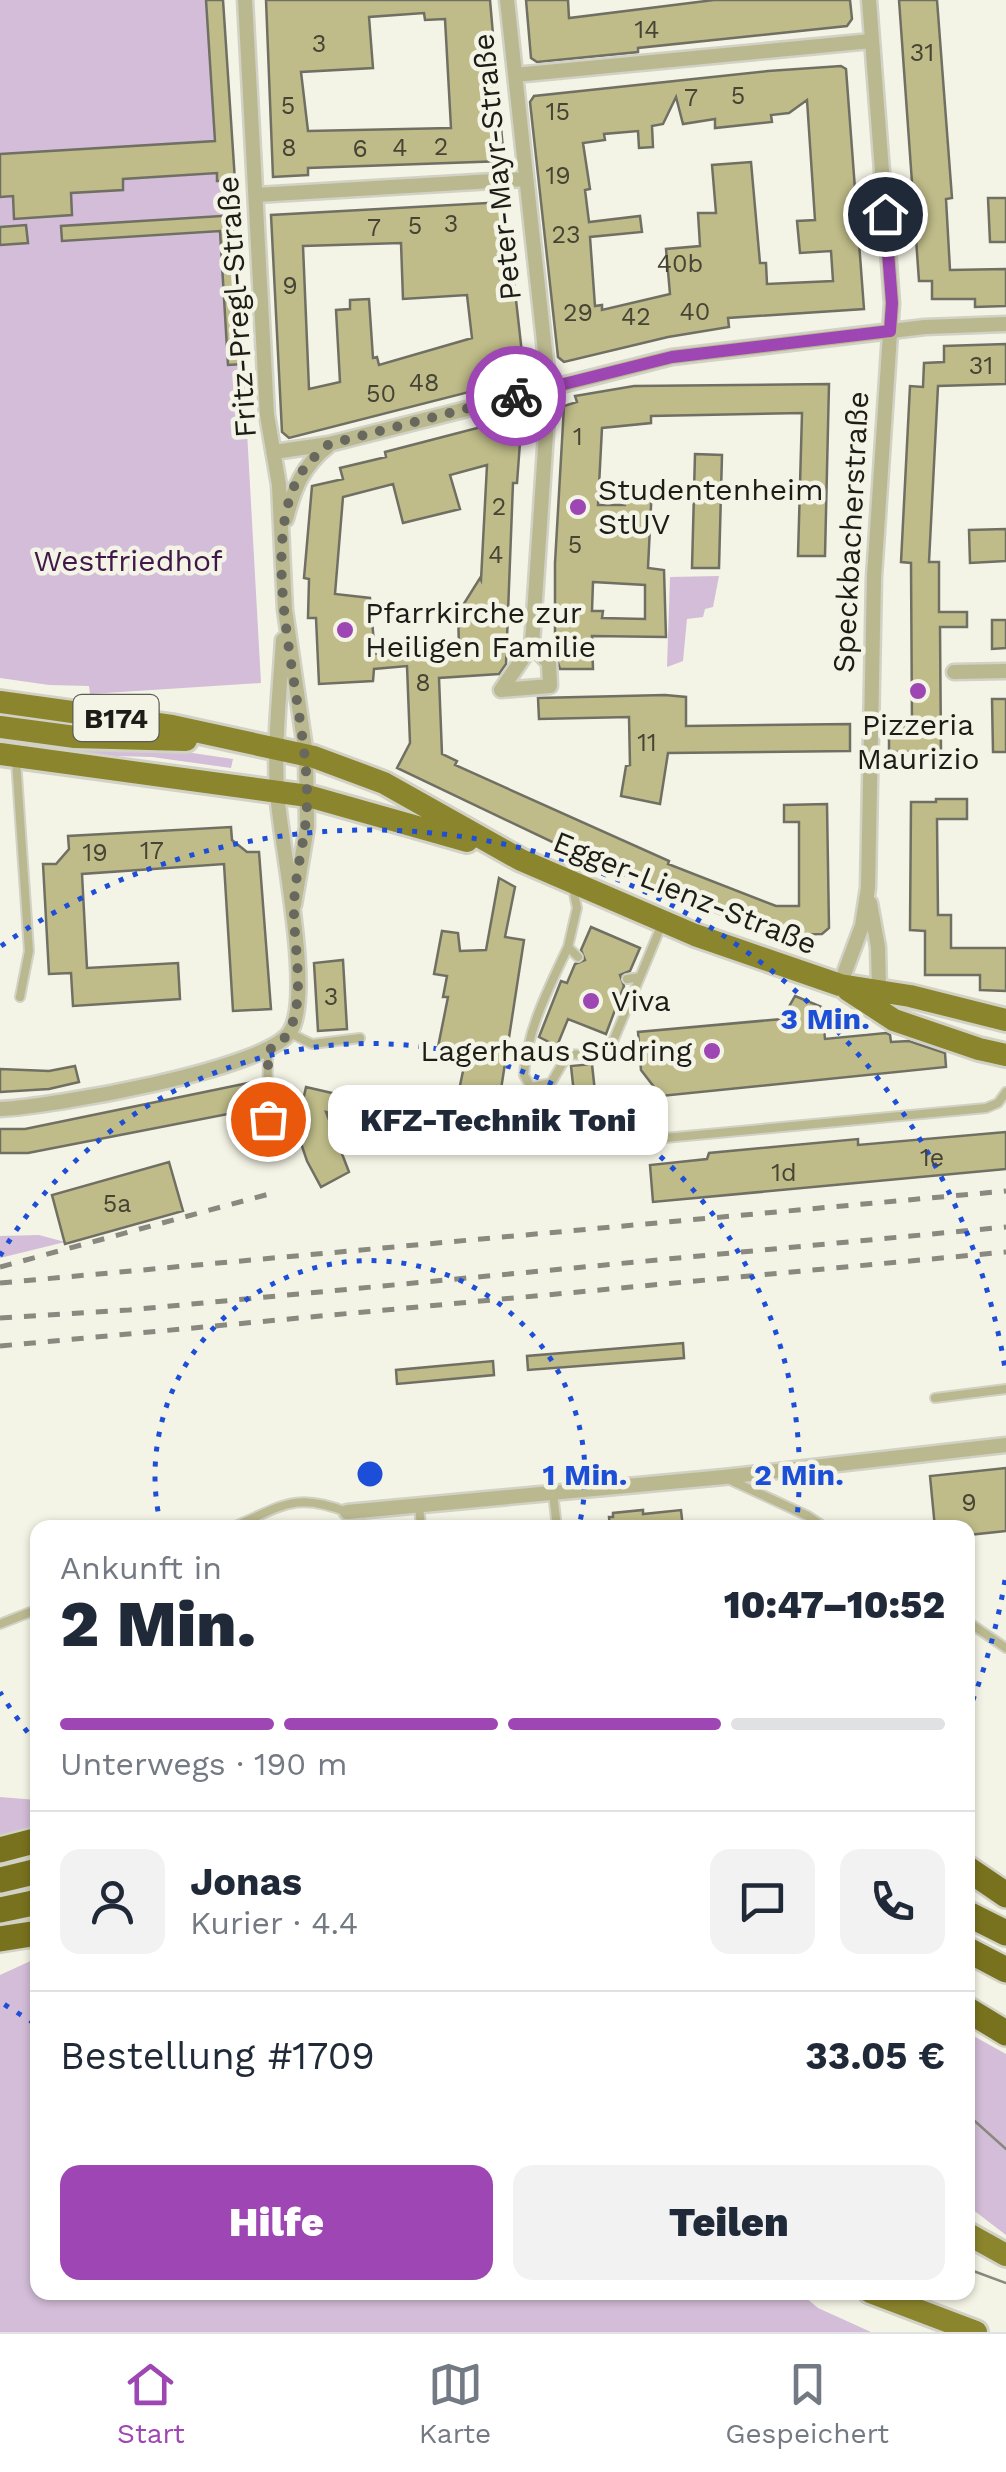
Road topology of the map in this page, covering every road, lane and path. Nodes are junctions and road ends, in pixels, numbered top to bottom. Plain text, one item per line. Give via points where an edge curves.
1 (245, 0) edge
2 (507, 0) edge
3 (868, 0) edge
4 (872, 41) junction
5 (515, 75) junction
6 (526, 179) junction
7 (256, 195) junction
8 (1006, 324) edge
9 (890, 331) junction
10 (549, 388) junction
11 (329, 444) junction
12 (274, 452) junction
13 (282, 535) junction
14 (285, 610) junction
15 (532, 645) dead end
16 (1006, 671) edge
17 (954, 672) dead end
18 (0, 702) edge
19 (0, 727) edge
20 (230, 740) junction
21 (278, 748) junction
22 (8, 755) edge
23 (306, 755) junction
24 (277, 791) junction
25 (308, 796) junction
26 (508, 854) junction
27 (572, 884) junction
28 (868, 888) junction
29 (294, 905) junction
30 (663, 922) junction
31 (568, 947) junction
32 (578, 957) dead end
33 (640, 976) junction
34 (627, 979) dead end
35 (840, 985) junction
36 (878, 990) junction
37 (20, 997) dead end
38 (1006, 1020) edge
39 (290, 1032) junction
40 (360, 1038) dead end
41 (268, 1050) junction
42 (1006, 1054) edge
43 (1006, 1093) edge
44 (0, 1109) edge
45 (255, 1139) dead end
46 (600, 1144) dead end
47 (1006, 1390) edge
48 (936, 1398) dead end
49 (1006, 1445) edge
50 (724, 1477) junction
51 (553, 1492) junction
52 (419, 1505) junction
53 (346, 1512) joint
54 (250, 1520) edge
55 (420, 1520) edge
56 (555, 1520) edge
57 (814, 1520) edge
58 (30, 1612) edge
59 (0, 1624) edge
60 (975, 1627) edge
61 (1006, 1648) edge
62 (30, 1842) edge
63 (0, 1850) edge
64 (30, 1873) edge
65 (975, 1874) edge
66 (0, 1880) edge
67 (1006, 1895) edge
68 (30, 1904) edge
69 (0, 1910) edge
70 (975, 1917) edge
71 (1006, 1932) edge
72 (30, 1935) edge
73 (0, 1940) edge
74 (975, 1954) edge
75 (1006, 1970) edge
76 (975, 2014) edge
77 (1006, 2034) edge
78 (975, 2238) edge
79 (1006, 2254) edge
80 (891, 2300) edge
81 (976, 2332) edge

1 - 7 street, Fritz-Pregl-Straße
2 - 5 street, Peter-Mayr-Straße
3 - 4 street, Speckbacherstraße
4 - 5 street
4 - 9 street, Speckbacherstraße
5 - 6 street, Peter-Mayr-Straße
6 - 7 street
6 - 10 street, Peter-Mayr-Straße
7 - 12 street, Fritz-Pregl-Straße via 266,414
8 - 9 street
9 - 10 street via 672,357
9 - 28 street, Speckbacherstraße via 874,577
10 - 11 street
10 - 15 street, Peter-Mayr-Straße
11 - 12 street
11 - 13 street via 297,480
12 - 13 street, Fritz-Pregl-Straße
13 - 14 street, Fritz-Pregl-Straße
14 - 21 street, Fritz-Pregl-Straße
14 - 23 street, Fritz-Pregl-Straße
16 - 17 street
18 - 20 main road, Egger-Lienz-Straße / B174
19 - 20 main road, Egger-Lienz-Straße via 75,737
20 - 21 main road, Egger-Lienz-Straße / B174
21 - 23 main road, Egger-Lienz-Straße / B174
21 - 24 street, Fritz-Pregl-Straße
22 - 24 main road, Egger-Lienz-Straße / B174
22 - 37 lane via 29,950
23 - 25 street, Fritz-Pregl-Straße
23 - 26 main road, Egger-Lienz-Straße / B174 via 384,783
24 - 25 main road, Egger-Lienz-Straße / B174
24 - 29 street, Fritz-Pregl-Straße
25 - 26 main road, Egger-Lienz-Straße / B174
25 - 29 street, Fritz-Pregl-Straße
26 - 27 main road, Egger-Lienz-Straße / B174
27 - 30 main road, Egger-Lienz-Straße / B174
27 - 31 lane via 577,908
28 - 35 street, Speckbacherstraße
28 - 36 street, Speckbacherstraße
29 - 39 street via 298,1013
30 - 33 lane
30 - 35 main road, Egger-Lienz-Straße / B174
31 - 32 lane
31 - 33 lane via 527,1052 524,1075 531,1086 551,1083 568,1054 608,1051
33 - 34 lane
35 - 36 main road, Egger-Lienz-Straße / B174
35 - 42 main road, Egger-Lienz-Straße / B174 via 894,1020
36 - 38 main road, Egger-Lienz-Straße / B174
39 - 40 lane via 312,1044
39 - 41 street
41 - 44 street via 182,1076 34,1108
41 - 45 lane via 268,1119
43 - 46 lane via 993,1106 953,1112
47 - 48 lane
49 - 50 street
50 - 51 street
50 - 57 lane
51 - 52 street
51 - 56 lane
52 - 53 street
52 - 55 lane
53 - 54 lane via 294,1501
58 - 59 lane
60 - 61 lane
62 - 63 highway
64 - 66 highway
65 - 67 highway
68 - 69 highway
70 - 71 highway
72 - 73 highway
74 - 75 highway
76 - 77 highway
78 - 79 main road
80 - 81 main road

